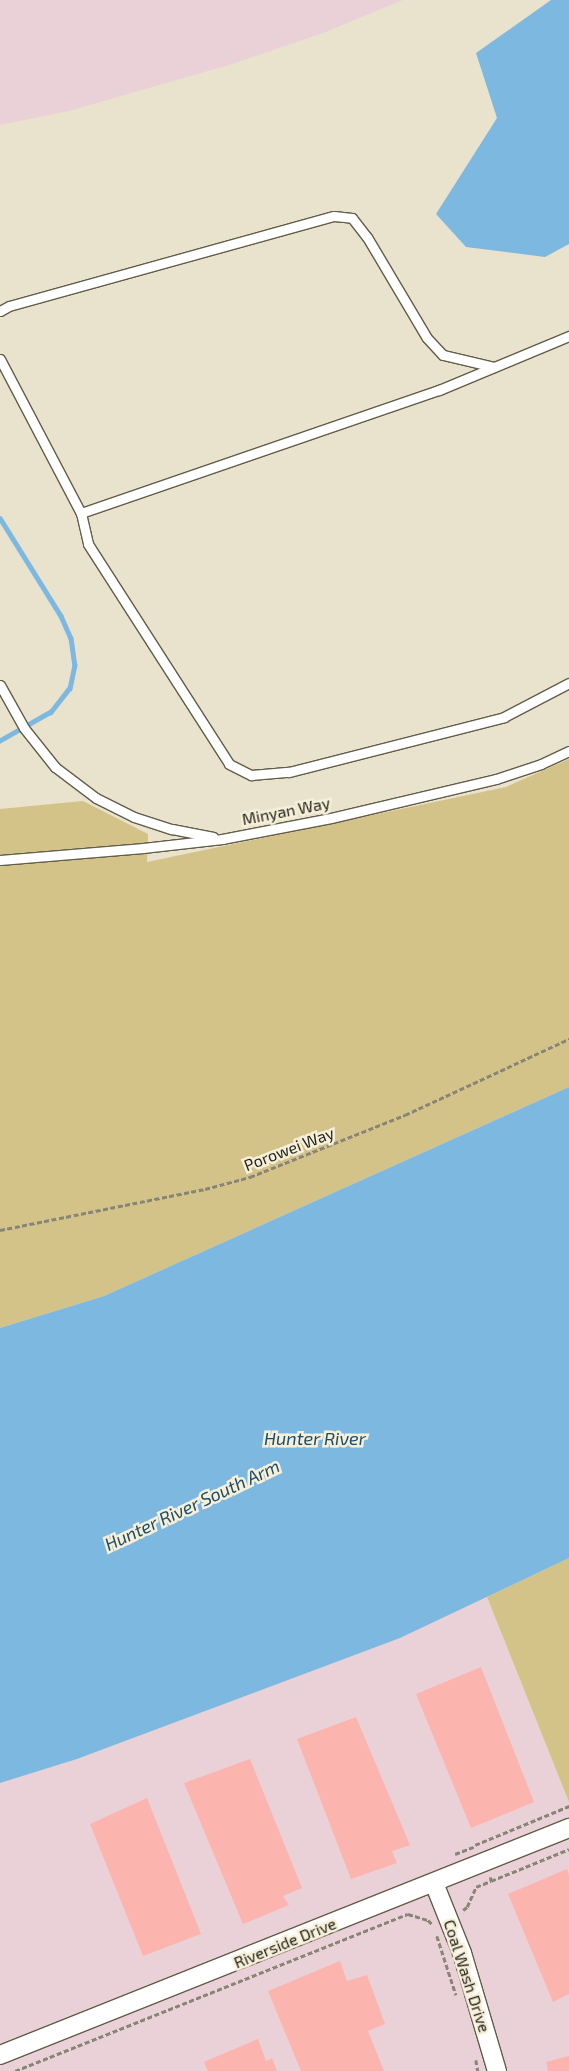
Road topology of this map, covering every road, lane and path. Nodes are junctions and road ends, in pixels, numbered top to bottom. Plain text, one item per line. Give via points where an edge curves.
1 (0, 311) edge
2 (569, 336) edge
3 (0, 359) edge
4 (494, 367) junction
5 (81, 513) junction
6 (569, 683) edge
7 (0, 685) edge
8 (569, 751) edge
9 (222, 839) junction
10 (0, 860) edge
11 (569, 1040) edge
12 (0, 1230) edge
13 (569, 1806) edge
14 (569, 1828) edge
15 (475, 1845) junction
16 (478, 1849) dead end
17 (569, 1849) edge
18 (455, 1854) dead end
19 (490, 1877) dead end
20 (491, 1881) junction
21 (434, 1883) junction
22 (463, 1910) dead end
23 (433, 1925) dead end
24 (436, 1934) dead end
25 (459, 2003) dead end
26 (474, 2054) dead end
27 (0, 2055) edge
28 (15, 2071) edge
29 (478, 2071) edge
30 (497, 2071) edge

1 - 4 lane via 334,216 352,218 367,236 427,338 443,355
2 - 4 lane
3 - 5 lane
4 - 5 lane via 439,390
5 - 6 lane via 88,544 229,764 251,775 289,772 504,717
7 - 9 lane via 24,728 55,767 96,798 134,817 172,830
8 - 9 lane, Minyan Way via 496,779 331,818
9 - 10 lane, Minyan Way
11 - 12 path, Porowei Way via 405,1115 250,1177
13 - 15 path
14 - 21 street, Riverside Drive
15 - 16 path
15 - 18 path
17 - 20 path
19 - 20 path
20 - 22 path via 476,1887
21 - 27 street, Riverside Drive
21 - 30 street, Coal Wash Drive via 462,1953
23 - 28 path via 428,1920 408,1914
24 - 25 path
26 - 29 path

